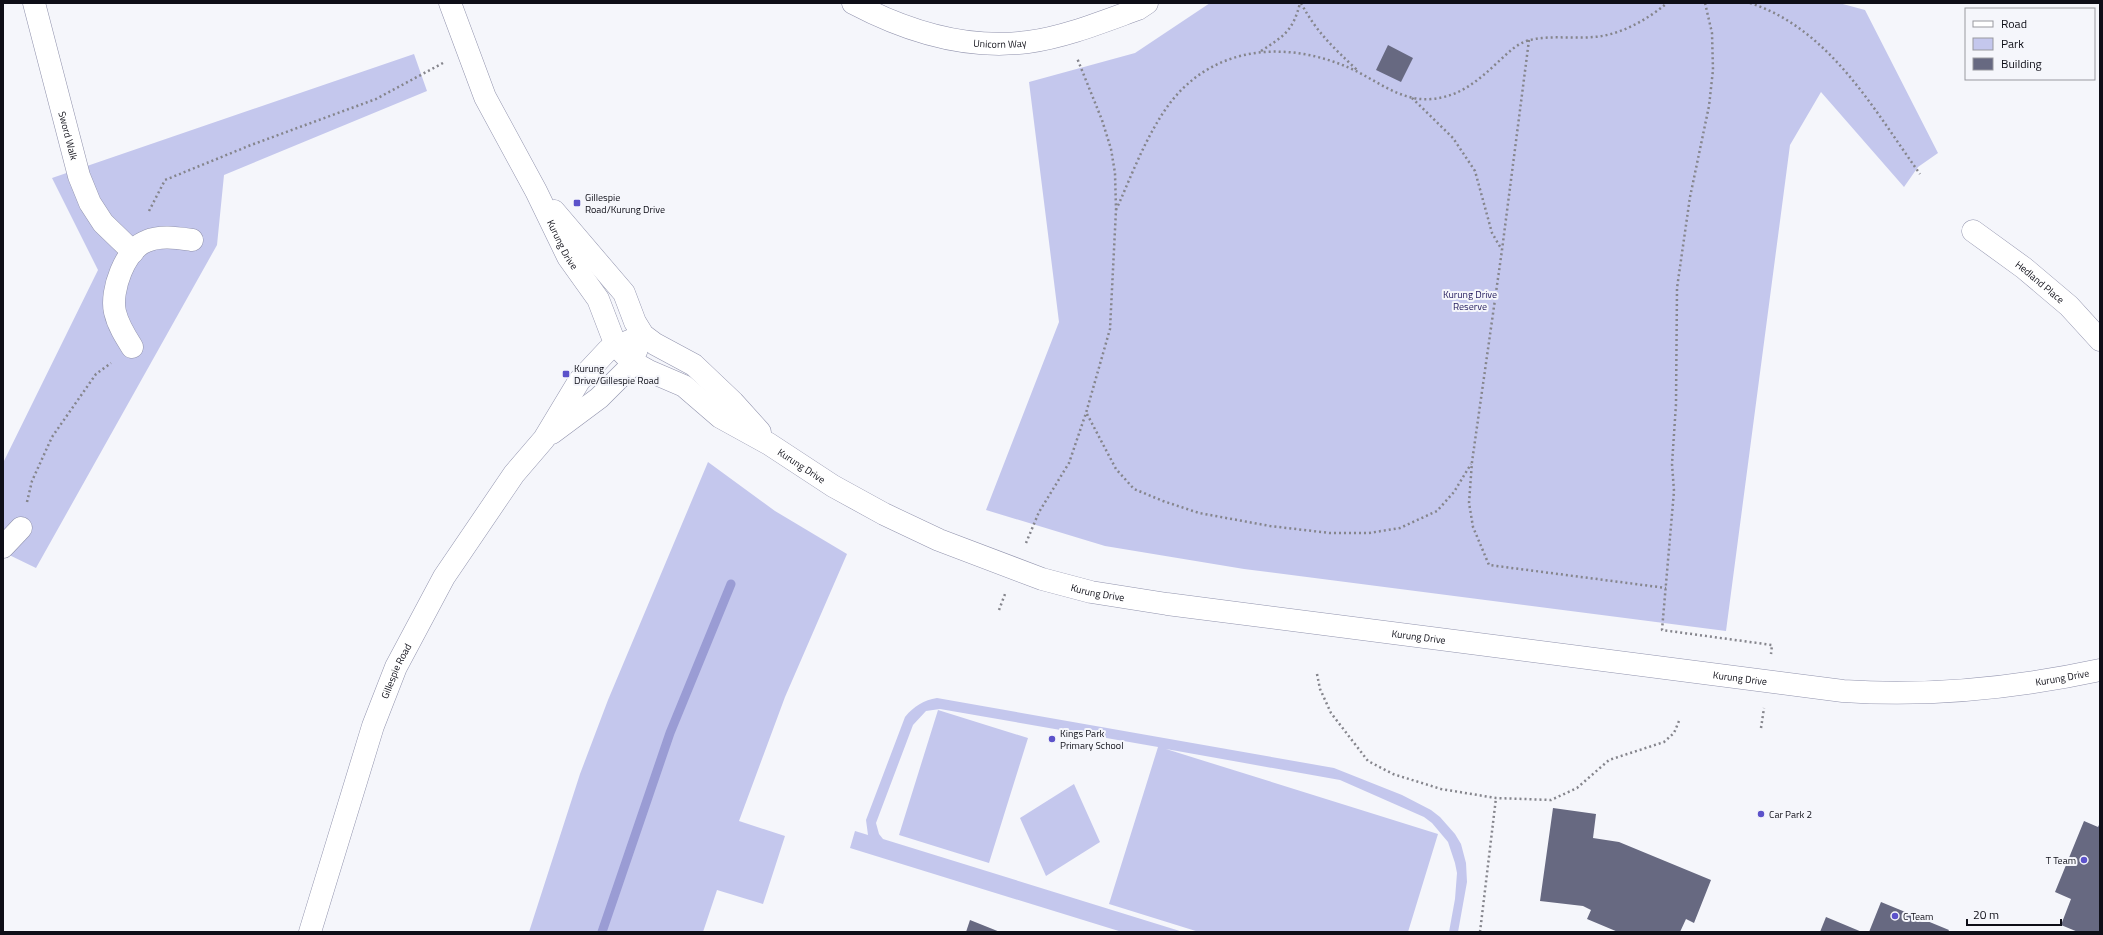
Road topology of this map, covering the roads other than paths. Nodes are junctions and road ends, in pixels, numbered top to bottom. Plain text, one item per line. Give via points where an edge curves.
1 (34, 3) edge
2 (450, 3) edge
3 (853, 3) edge
4 (1147, 3) edge
5 (536, 191) junction
6 (1973, 230) dead end
7 (192, 240) dead end
8 (133, 252) junction
9 (643, 335) junction
10 (2100, 340) edge
11 (616, 346) junction
12 (132, 348) road end
13 (632, 361) junction
14 (544, 440) junction
15 (769, 444) junction
16 (21, 528) road end
17 (3, 546) edge
18 (2100, 670) edge
19 (310, 932) edge

1 - 8 street, Sword Walk via 79,176 90,203 103,223
2 - 5 street, Kurung Drive via 485,97
3 - 4 street, Unicorn Way via 915,30 951,40 989,44 1028,42 1067,34 1138,9
5 - 9 street, Kurung Drive via 624,293
5 - 11 street, Kurung Drive via 568,257 598,299
6 - 10 street, Hedland Place via 2069,306
7 - 8 street via 172,238 146,241
8 - 12 street via 121,269 116,288 115,310
9 - 11 street, Gillespie Road
9 - 13 street, Gillespie Road
9 - 15 street, Kurung Drive via 654,344 694,365 711,379
11 - 13 street, Kurung Drive
11 - 14 street, Gillespie Road via 608,350 579,381
13 - 14 street, Gillespie Road via 628,369 599,398
13 - 15 street, Kurung Drive via 684,386 720,417
14 - 19 street, Gillespie Road via 514,474 444,576 396,667 373,726
15 - 18 street, Kurung Drive via 833,486 884,514 963,551 1091,592 1767,683 1857,692 1964,691
16 - 17 street

